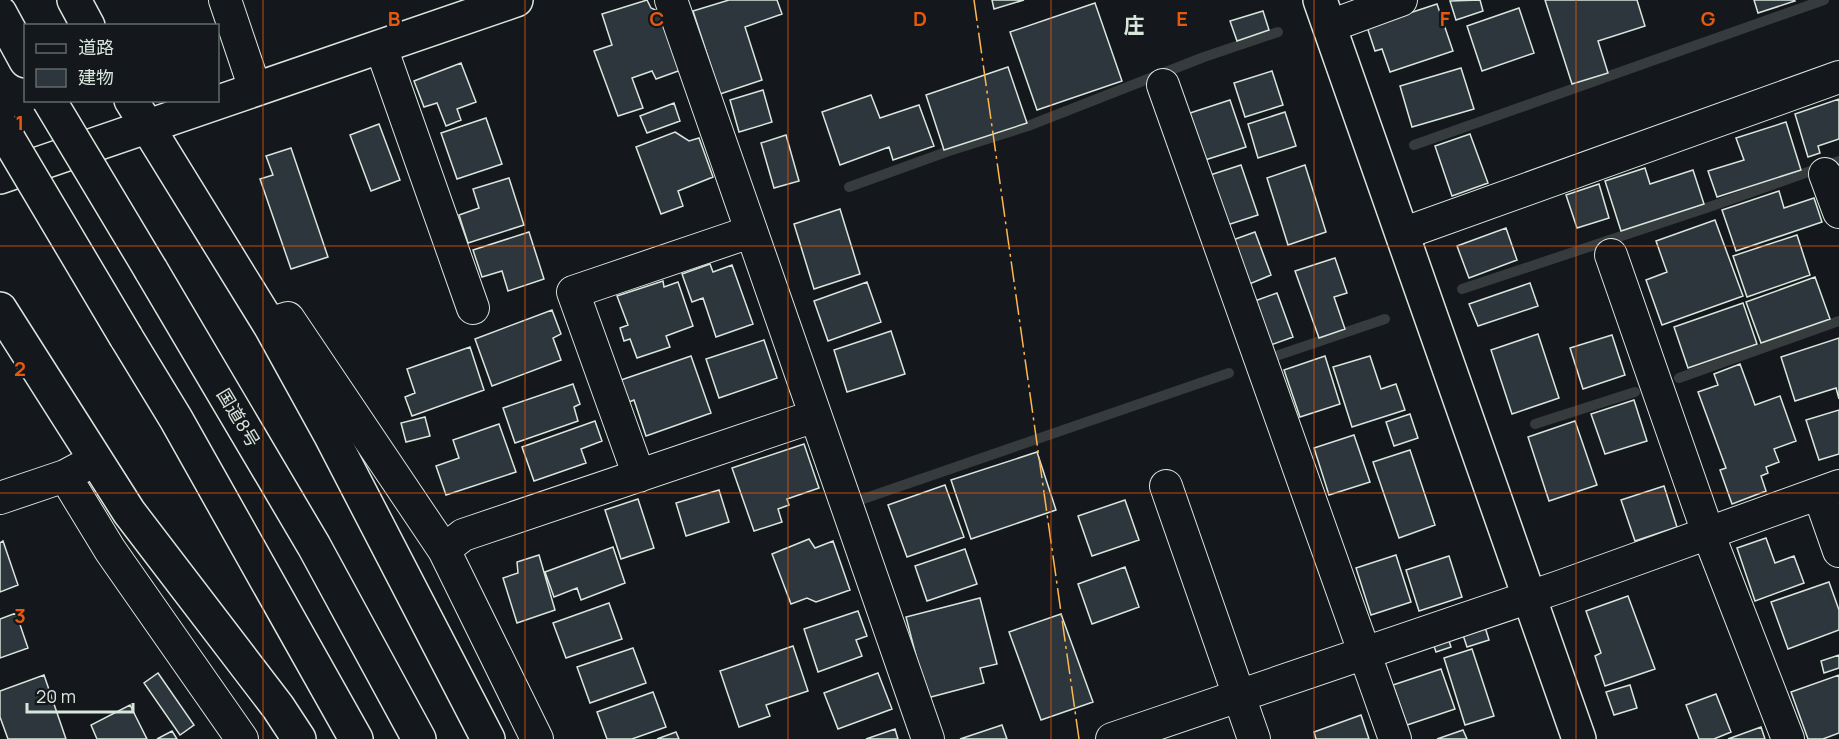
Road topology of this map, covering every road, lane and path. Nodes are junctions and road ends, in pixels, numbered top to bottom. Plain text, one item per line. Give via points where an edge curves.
1 (74, 0) edge
2 (225, 0) edge
3 (516, 0) edge
4 (671, 0) edge
5 (1401, 0) edge
6 (455, 10) edge
7 (0, 13) edge
8 (1325, 13) edge
9 (87, 24) edge
10 (381, 47) junction
11 (23, 56) edge
12 (1839, 77) edge
13 (1163, 86) dead end
14 (255, 89) junction
15 (219, 97) edge
16 (50, 102) edge
17 (195, 102) edge
18 (139, 114) edge
19 (0, 125) edge
20 (1825, 174) dead end
21 (0, 177) edge
22 (1839, 212) edge
23 (750, 232) junction
24 (1402, 234) junction
25 (1611, 255) dead end
26 (473, 308) dead end
27 (0, 309) edge
28 (269, 324) junction
29 (815, 416) junction
30 (95, 460) junction
31 (65, 476) junction
32 (639, 476) junction
33 (1166, 486) dead end
34 (1829, 490) edge
35 (0, 498) edge
36 (1708, 533) junction
37 (444, 550) junction
38 (1839, 551) edge
39 (1528, 597) junction
40 (1365, 653) junction
41 (1239, 696) junction
42 (242, 739) edge
43 (299, 739) edge
44 (356, 739) edge
45 (419, 739) edge
46 (488, 739) edge
47 (537, 739) edge
48 (928, 739) edge
49 (1112, 739) edge
50 (1254, 739) edge
51 (1395, 739) edge
52 (1579, 739) edge
53 (1788, 739) edge

1 - 9 main road
2 - 14 street
3 - 6 main road
4 - 23 street
5 - 8 street
6 - 10 main road
7 - 11 main road
8 - 24 main road
10 - 14 main road
10 - 26 street
12 - 24 street
13 - 40 street
14 - 15 main road
16 - 45 main road, 国道8号, bridge via 314,546
17 - 18 main road
18 - 21 main road
18 - 28 main road
19 - 44 main road, bridge via 176,419
20 - 22 street
23 - 29 street
23 - 32 street via 573,292
24 - 39 main road
25 - 36 street
27 - 30 main road
28 - 37 street via 288,318
28 - 46 main road
29 - 32 street
29 - 48 street
30 - 31 street
30 - 43 main road via 129,512
31 - 35 street
31 - 42 street via 110,550
32 - 37 street via 463,536
33 - 41 street
34 - 36 street
34 - 38 street
36 - 39 street
36 - 53 street
37 - 47 street
39 - 40 street
39 - 52 main road
40 - 41 street
40 - 51 street
41 - 49 street
41 - 50 street

